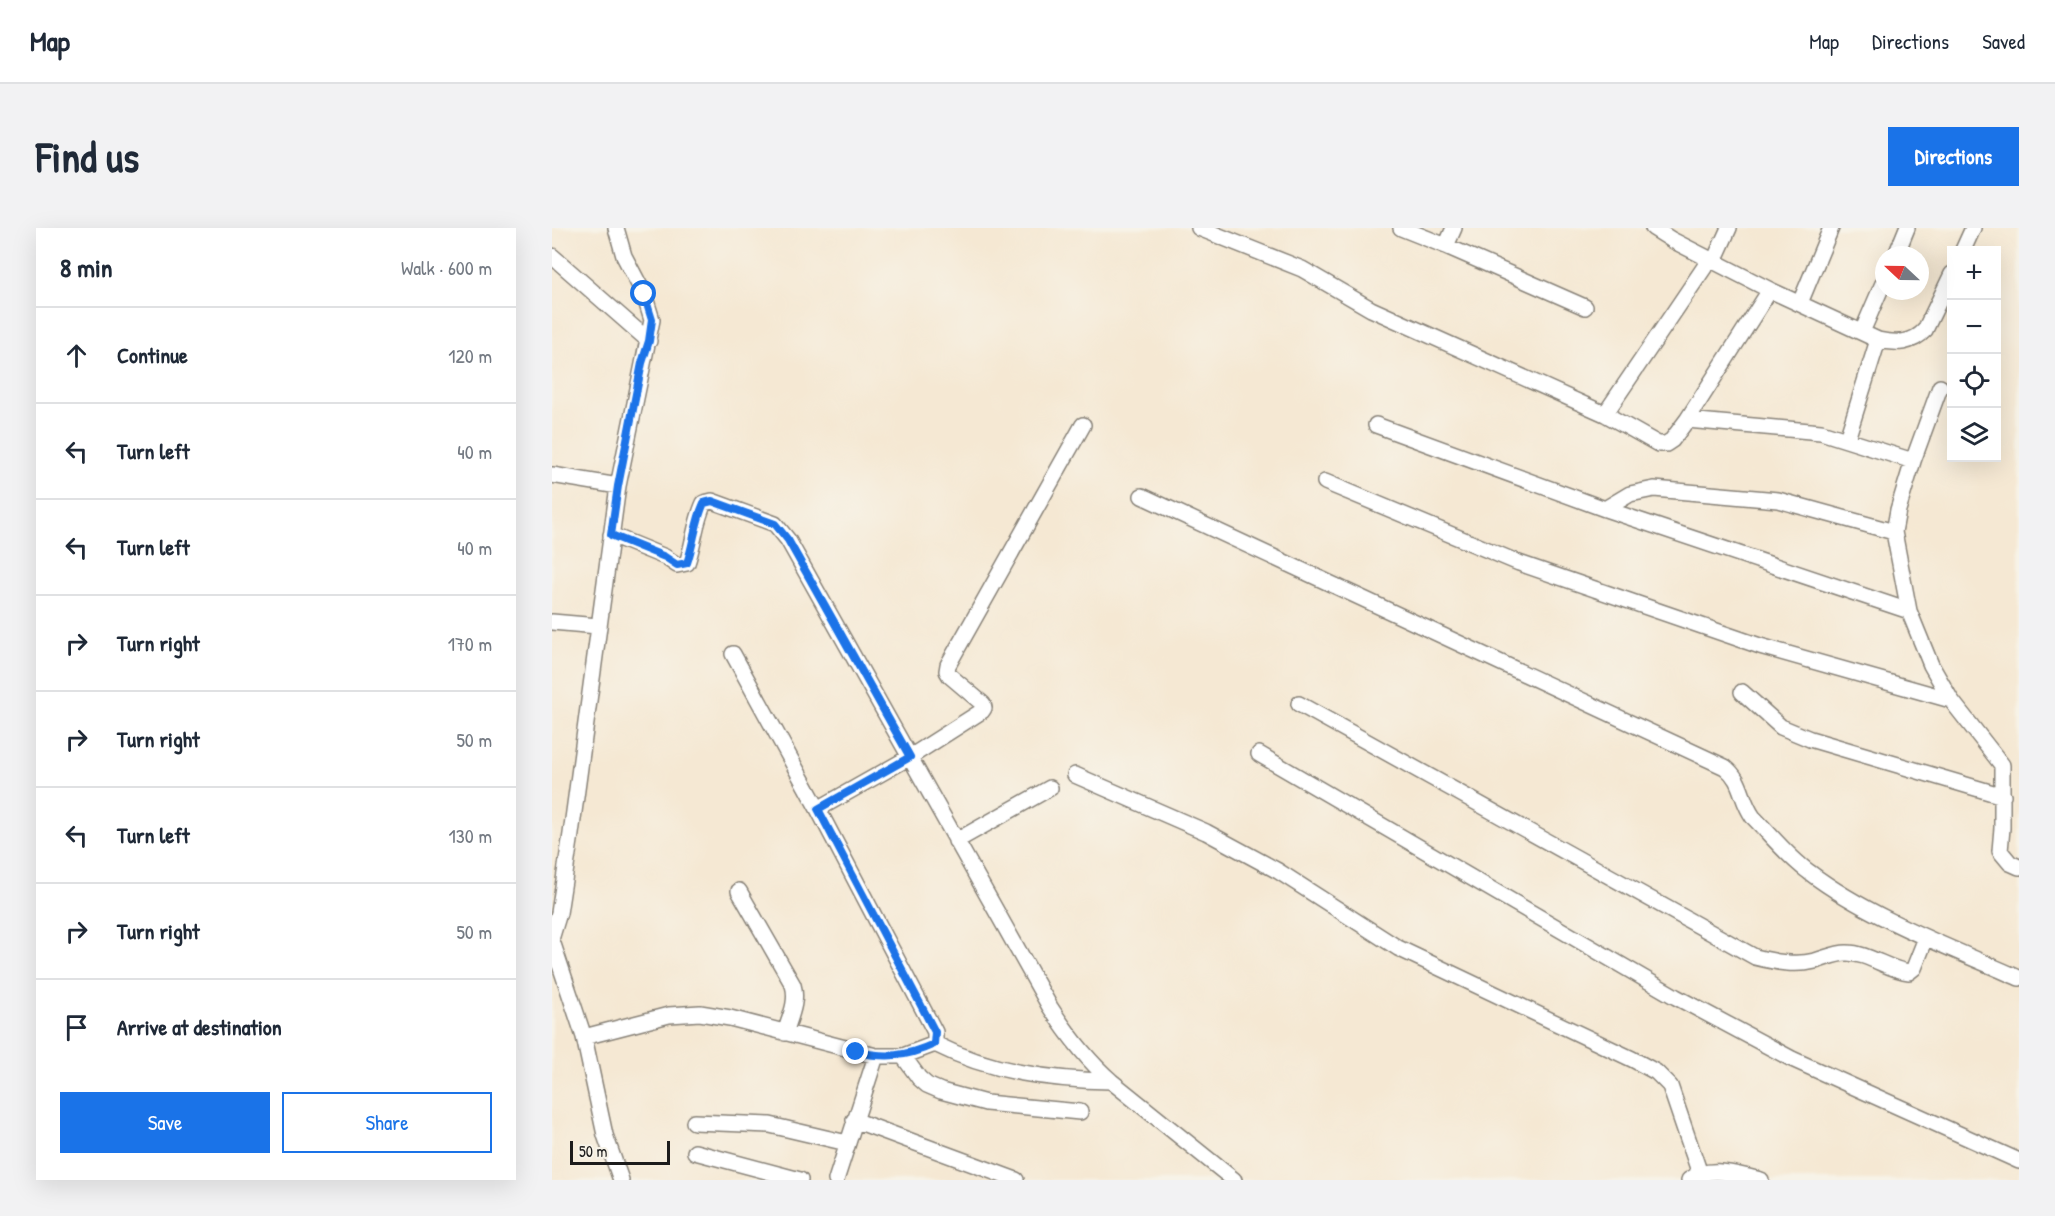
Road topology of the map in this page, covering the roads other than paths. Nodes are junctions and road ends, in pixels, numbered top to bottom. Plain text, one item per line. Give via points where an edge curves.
1 (616, 228) edge
2 (1199, 228) edge
3 (1246, 228) edge
4 (1401, 228) edge
5 (1454, 228) edge
6 (1653, 228) edge
7 (1729, 228) edge
8 (1831, 228) edge
9 (1907, 228) edge
10 (1973, 228) edge
11 (1675, 234) edge
12 (1242, 243) junction
13 (1446, 246) junction
14 (1900, 246) edge
15 (1964, 246) edge
16 (552, 256) edge
17 (1712, 260) junction
18 (1947, 284) edge
19 (1770, 290) junction
20 (1876, 300) edge
21 (1800, 303) junction
22 (1585, 307) dead end
23 (1862, 332) junction
24 (1878, 340) junction
25 (649, 341) junction
26 (1940, 387) dead end
27 (1605, 414) junction
28 (1687, 420) junction
29 (1083, 425) dead end
30 (1376, 425) dead end
31 (1847, 439) junction
32 (1913, 461) junction
33 (552, 475) edge
34 (1325, 482) dead end
35 (618, 486) junction
36 (1142, 496) dead end
37 (1605, 509) junction
38 (1894, 532) junction
39 (611, 535) junction
40 (1909, 611) junction
41 (552, 622) edge
42 (598, 626) junction
43 (733, 654) dead end
44 (1742, 692) dead end
45 (1952, 700) junction
46 (1299, 704) dead end
47 (1259, 754) dead end
48 (910, 757) junction
49 (1075, 775) dead end
50 (1050, 788) dead end
51 (2003, 796) junction
52 (818, 809) junction
53 (956, 841) junction
54 (2019, 867) edge
55 (739, 891) dead end
56 (552, 936) edge
57 (1926, 938) junction
58 (552, 941) edge
59 (2019, 978) edge
60 (786, 1033) junction
61 (584, 1038) junction
62 (934, 1044) junction
63 (876, 1056) junction
64 (903, 1056) junction
65 (1111, 1081) junction
66 (1080, 1112) dead end
67 (854, 1120) junction
68 (694, 1122) dead end
69 (847, 1143) junction
70 (694, 1152) dead end
71 (2019, 1161) edge
72 (1695, 1177) edge
73 (621, 1180) edge
74 (800, 1180) edge
75 (836, 1180) edge
76 (1016, 1180) edge
77 (1234, 1180) edge
78 (1761, 1180) edge

1 - 25 street via 652,320
2 - 12 street
3 - 12 street
4 - 13 street
5 - 13 street
6 - 11 street
7 - 17 street
8 - 21 street
9 - 14 street
10 - 15 street
11 - 17 street
12 - 27 street via 1302,269 1371,309
13 - 22 street
16 - 25 street
17 - 19 street
17 - 27 street
18 - 24 street via 1919,336 1900,343
19 - 21 street
19 - 28 street
20 - 23 street
21 - 23 street
23 - 24 street
24 - 31 street
25 - 35 street
26 - 32 street
27 - 28 street via 1658,444 1672,440
28 - 31 street via 1821,432
29 - 48 street via 948,666 950,676 984,708
30 - 37 street
31 - 32 street
32 - 38 street
33 - 35 street
34 - 45 street via 1541,570 1760,645
35 - 39 street
36 - 57 street via 1725,767 1738,780 1745,807 1808,871 1850,899
37 - 38 street via 1630,494 1654,489 1721,494 1797,503
37 - 40 street
38 - 40 street
39 - 42 street
39 - 48 street via 677,565 687,563 704,503 712,501 775,524 788,540
40 - 45 street via 1930,665
41 - 42 street
42 - 56 street via 559,913
43 - 52 street
44 - 51 street via 1781,727 1810,739
45 - 51 street via 2002,765
46 - 57 street via 1755,957 1773,962 1813,962 1847,952 1909,972
47 - 71 street via 1676,997 1792,1059
48 - 52 street
48 - 53 street
49 - 72 street via 1206,832 1278,871 1398,948 1656,1072 1670,1086
50 - 53 street
51 - 54 street via 2000,851
52 - 62 street via 935,1032
53 - 65 street via 1070,1039
55 - 60 street via 793,985 795,1003
57 - 59 street
58 - 61 street
60 - 61 street via 700,1013 669,1015
60 - 63 street
61 - 73 street via 605,1135
62 - 64 street
62 - 65 street via 1021,1074
63 - 64 street
63 - 67 street
64 - 66 street via 919,1078 941,1091 986,1103
65 - 77 street
67 - 69 street
67 - 76 street
68 - 69 street via 770,1125
69 - 75 street
70 - 74 street
72 - 78 street via 1716,1170

